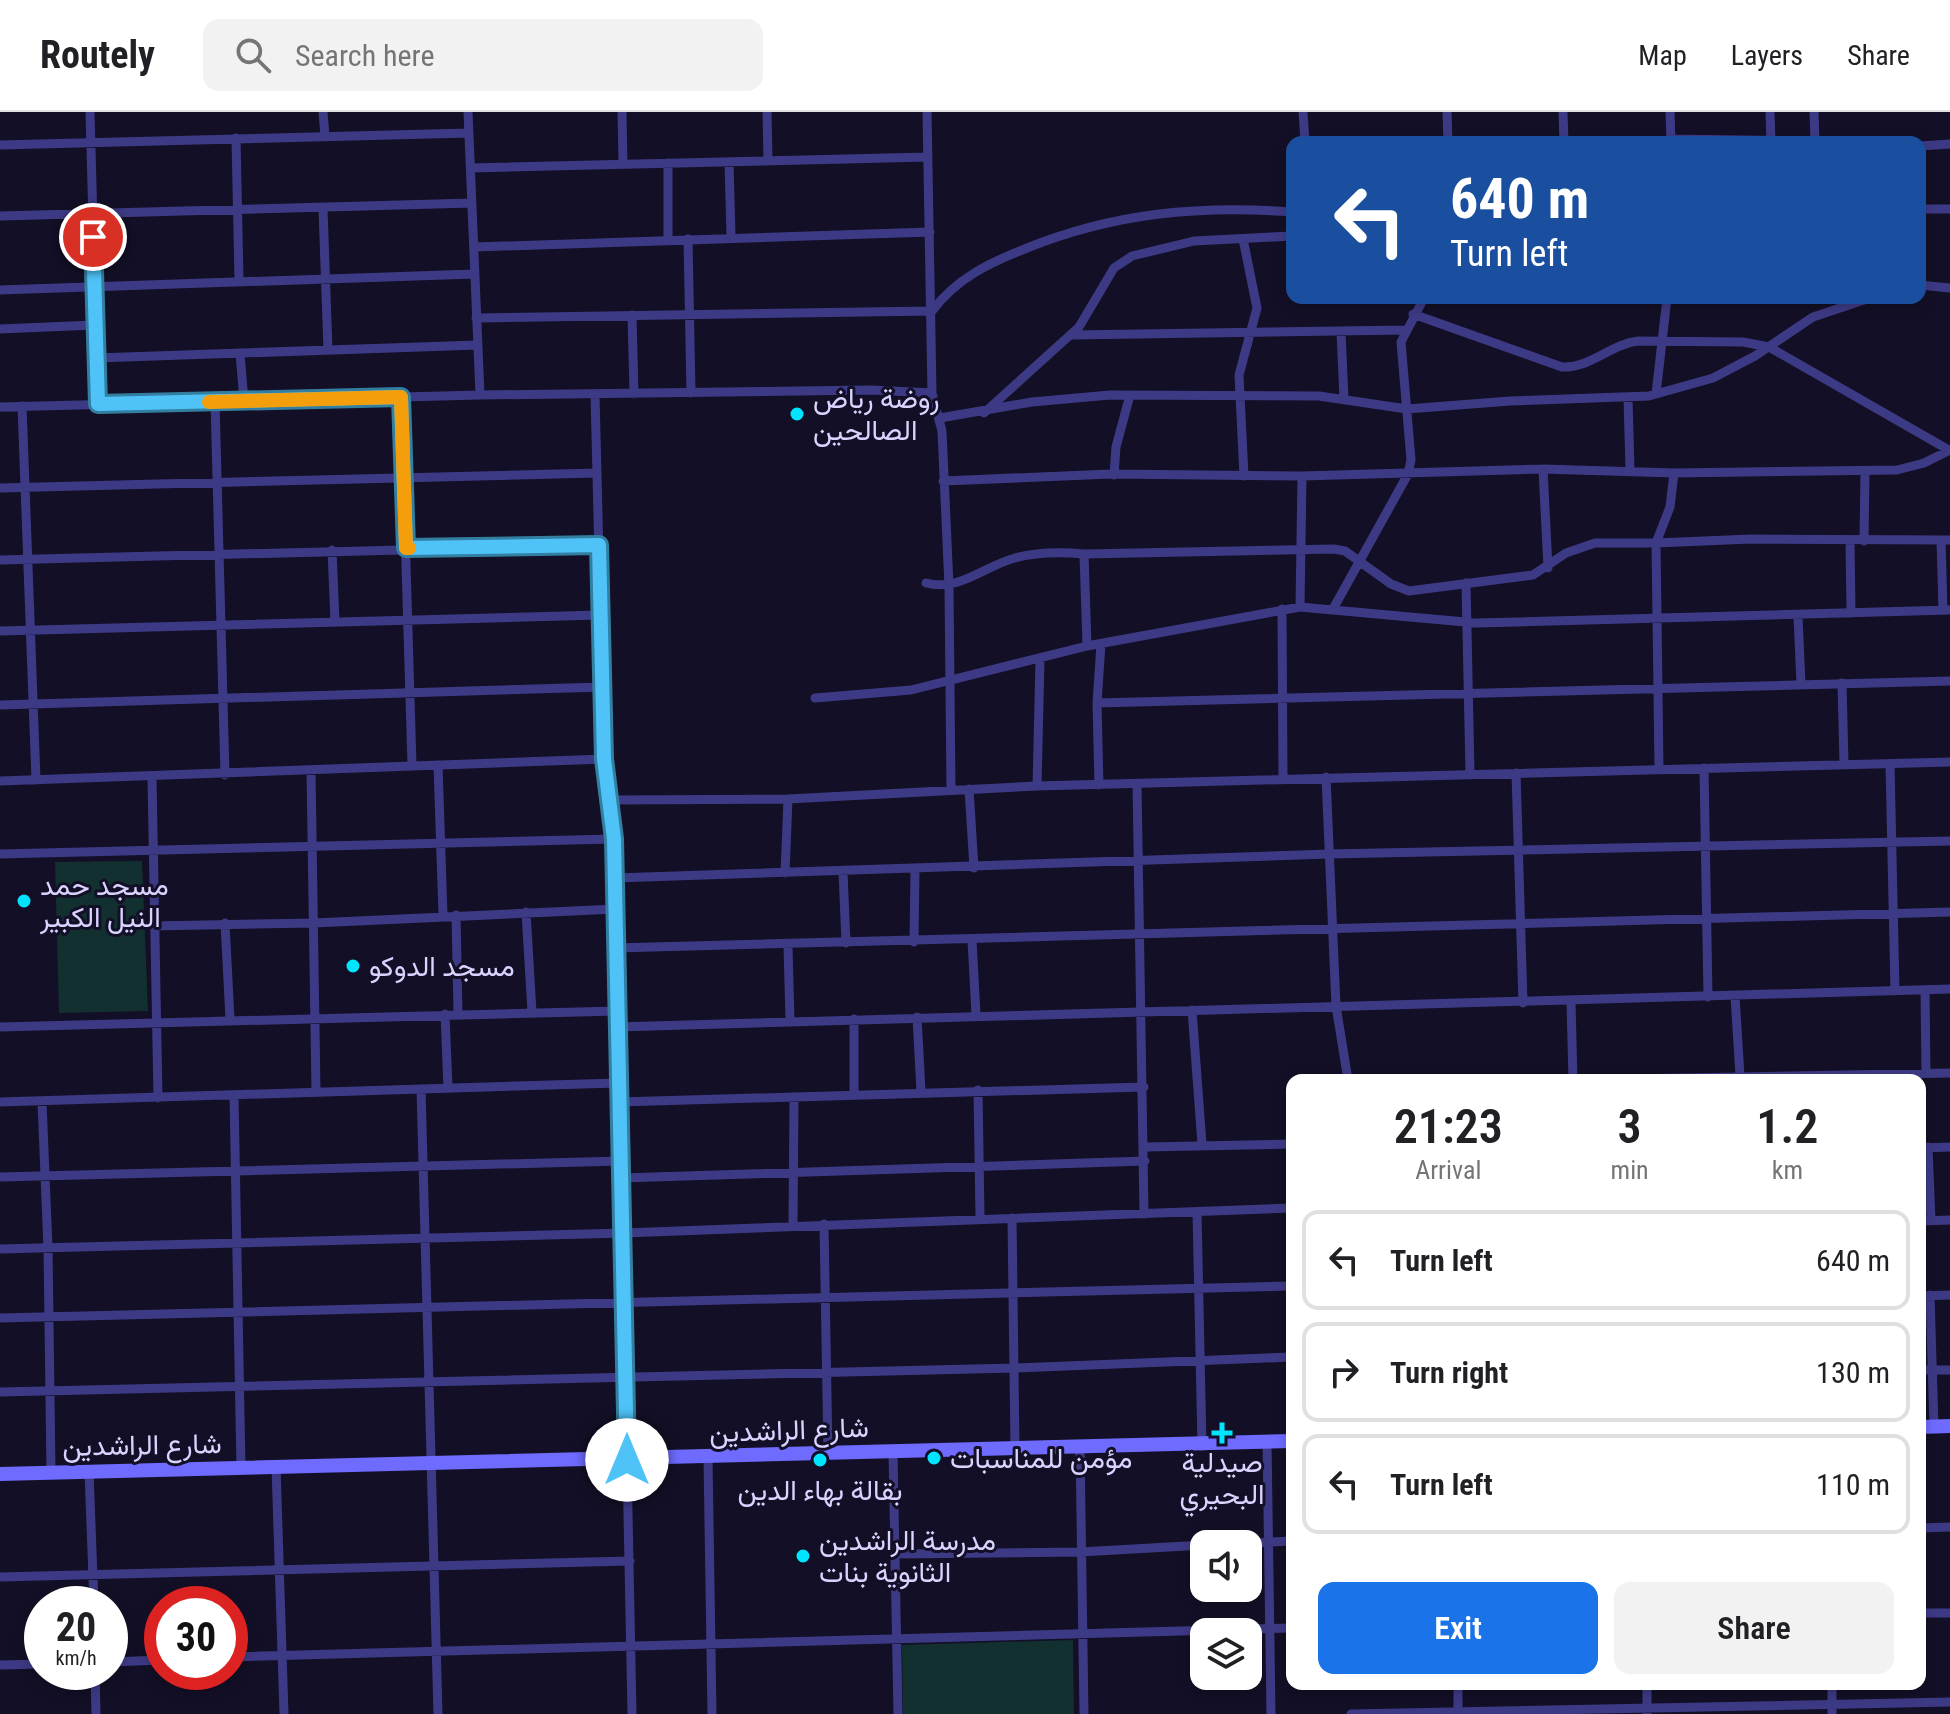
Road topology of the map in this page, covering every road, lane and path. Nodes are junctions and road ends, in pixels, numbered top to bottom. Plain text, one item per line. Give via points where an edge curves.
1 (90, 112) edge
2 (323, 112) edge
3 (468, 112) edge
4 (622, 112) edge
5 (767, 112) edge
6 (927, 112) edge
7 (1303, 112) edge
8 (1447, 112) edge
9 (1563, 112) edge
10 (1670, 112) edge
11 (1770, 112) edge
12 (1814, 112) edge
13 (469, 133) junction
14 (325, 136) junction
15 (1305, 136) edge
16 (1448, 136) edge
17 (1564, 136) edge
18 (1671, 136) edge
19 (1771, 136) edge
20 (1815, 136) edge
21 (236, 138) junction
22 (91, 141) junction
23 (1950, 144) edge
24 (0, 145) edge
25 (1926, 146) edge
26 (928, 157) junction
27 (768, 160) junction
28 (729, 162) junction
29 (668, 163) junction
30 (623, 164) junction
31 (471, 168) junction
32 (472, 203) junction
33 (323, 209) junction
34 (1926, 209) edge
35 (1950, 209) edge
36 (237, 210) junction
37 (93, 212) junction
38 (1286, 212) edge
39 (0, 216) edge
40 (930, 232) junction
41 (731, 236) junction
42 (1286, 236) edge
43 (688, 239) junction
44 (1243, 239) junction
45 (668, 240) junction
46 (474, 247) junction
47 (474, 274) junction
48 (326, 278) junction
49 (239, 280) junction
50 (1926, 286) edge
51 (94, 287) junction
52 (1950, 288) edge
53 (0, 290) edge
54 (1420, 304) edge
55 (1666, 304) edge
56 (1852, 304) edge
57 (932, 311) junction
58 (690, 314) junction
59 (1413, 314) junction
60 (632, 315) junction
61 (476, 318) junction
62 (94, 325) junction
63 (0, 329) edge
64 (1405, 330) junction
65 (1341, 332) junction
66 (1252, 333) junction
67 (1072, 335) junction
68 (1663, 342) junction
69 (478, 345) junction
70 (1769, 347) junction
71 (328, 350) junction
72 (240, 353) junction
73 (96, 358) junction
74 (691, 393) junction
75 (932, 393) junction
76 (595, 394) junction
77 (634, 394) junction
78 (1656, 394) junction
79 (480, 395) junction
80 (1130, 395) junction
81 (1240, 396) junction
82 (401, 397) junction
83 (1628, 398) junction
84 (1344, 399) junction
85 (244, 401) junction
86 (215, 402) junction
87 (98, 404) junction
88 (22, 406) junction
89 (0, 407) edge
90 (1407, 409) junction
91 (984, 413) junction
92 (940, 418) junction
93 (1950, 450) edge
94 (1543, 469) junction
95 (1630, 470) junction
96 (1865, 471) junction
97 (597, 473) junction
98 (1674, 473) junction
99 (1408, 474) junction
100 (1114, 475) junction
101 (404, 476) junction
102 (1244, 476) junction
103 (1302, 476) junction
104 (218, 481) junction
105 (943, 481) junction
106 (24, 487) junction
107 (0, 488) edge
108 (1946, 540) edge
109 (1850, 541) junction
110 (1864, 541) junction
111 (1656, 543) junction
112 (599, 545) junction
113 (406, 548) junction
114 (1299, 548) junction
115 (332, 550) junction
116 (220, 554) junction
117 (1084, 554) junction
118 (0, 560) edge
119 (26, 560) junction
120 (1361, 563) junction
121 (1548, 568) junction
122 (926, 583) dead end
123 (1466, 583) junction
124 (949, 586) junction
125 (1300, 607) junction
126 (1282, 609) junction
127 (1333, 609) junction
128 (1946, 610) edge
129 (1851, 613) junction
130 (600, 615) junction
131 (1798, 616) junction
132 (1656, 618) junction
133 (408, 621) junction
134 (335, 622) junction
135 (1468, 622) junction
136 (221, 624) junction
137 (27, 630) junction
138 (0, 631) edge
139 (1101, 644) junction
140 (1087, 646) junction
141 (1040, 660) junction
142 (950, 681) junction
143 (1950, 681) edge
144 (1842, 683) junction
145 (1801, 684) junction
146 (603, 687) junction
147 (1659, 690) junction
148 (409, 692) junction
149 (1469, 693) junction
150 (223, 696) junction
151 (815, 698) dead end
152 (1283, 698) junction
153 (1097, 703) junction
154 (30, 704) junction
155 (0, 705) edge
156 (604, 759) junction
157 (1950, 762) edge
158 (1844, 764) junction
159 (1890, 764) junction
160 (412, 765) junction
161 (438, 765) junction
162 (1659, 768) junction
163 (1704, 768) junction
164 (311, 770) junction
165 (1470, 773) junction
166 (1516, 773) junction
167 (225, 775) junction
168 (1326, 777) junction
169 (152, 778) junction
170 (1283, 778) junction
171 (36, 780) junction
172 (0, 781) edge
173 (1137, 784) junction
174 (1099, 785) junction
175 (1037, 786) junction
176 (969, 789) junction
177 (951, 790) junction
178 (788, 799) junction
179 (610, 800) junction
180 (614, 839) junction
181 (1950, 841) edge
182 (1892, 842) junction
183 (441, 844) junction
184 (1705, 847) junction
185 (313, 849) junction
186 (1518, 852) junction
187 (153, 853) junction
188 (0, 854) edge
189 (1329, 854) junction
190 (1139, 863) junction
191 (974, 868) junction
192 (915, 870) junction
193 (843, 872) junction
194 (785, 873) junction
195 (615, 878) junction
196 (616, 909) junction
197 (526, 912) junction
198 (1950, 912) edge
199 (443, 915) junction
200 (456, 915) junction
201 (1893, 915) junction
202 (1707, 917) junction
203 (225, 923) junction
204 (314, 923) junction
205 (1521, 923) junction
206 (152, 926) junction
207 (1331, 927) junction
208 (1139, 936) junction
209 (972, 940) junction
210 (914, 942) junction
211 (846, 943) junction
212 (788, 946) junction
213 (615, 948) junction
214 (1950, 989) edge
215 (1925, 990) junction
216 (1895, 991) junction
217 (1735, 996) junction
218 (1708, 997) junction
219 (1571, 1002) junction
220 (1523, 1003) junction
221 (1336, 1006) junction
222 (1192, 1010) junction
223 (617, 1011) junction
224 (532, 1012) junction
225 (458, 1013) junction
226 (1142, 1013) junction
227 (445, 1014) junction
228 (976, 1015) junction
229 (917, 1017) junction
230 (316, 1018) junction
231 (230, 1019) junction
232 (854, 1019) junction
233 (790, 1020) junction
234 (154, 1021) junction
235 (0, 1027) edge
236 (617, 1027) junction
237 (1926, 1073) junction
238 (1950, 1073) edge
239 (1347, 1074) edge
240 (1573, 1074) edge
241 (1740, 1074) edge
242 (1902, 1074) edge
243 (617, 1083) junction
244 (1144, 1087) junction
245 (448, 1088) junction
246 (421, 1089) junction
247 (978, 1090) junction
248 (921, 1091) junction
249 (316, 1092) junction
250 (854, 1094) junction
251 (234, 1096) junction
252 (794, 1097) junction
253 (158, 1098) junction
254 (0, 1102) edge
255 (42, 1102) junction
256 (619, 1102) junction
257 (1202, 1144) junction
258 (1286, 1144) edge
259 (1145, 1147) junction
260 (1950, 1147) edge
261 (1926, 1148) edge
262 (621, 1161) junction
263 (1145, 1161) junction
264 (980, 1166) junction
265 (423, 1169) junction
266 (235, 1173) junction
267 (793, 1173) junction
268 (46, 1176) junction
269 (0, 1177) edge
270 (622, 1178) junction
271 (1286, 1208) edge
272 (1197, 1212) junction
273 (1144, 1214) junction
274 (980, 1217) junction
275 (1012, 1218) junction
276 (1950, 1220) edge
277 (1926, 1221) edge
278 (824, 1224) junction
279 (793, 1225) junction
280 (624, 1233) junction
281 (424, 1238) junction
282 (238, 1242) junction
283 (48, 1248) junction
284 (0, 1249) edge
285 (1286, 1286) edge
286 (1200, 1290) junction
287 (1014, 1292) junction
288 (1950, 1295) edge
289 (1926, 1296) edge
290 (826, 1298) junction
291 (626, 1304) junction
292 (1926, 1305) edge
293 (426, 1307) junction
294 (238, 1311) junction
295 (49, 1317) junction
296 (0, 1318) edge
297 (1286, 1357) edge
298 (1200, 1360) junction
299 (1015, 1368) junction
300 (1926, 1370) edge
301 (1933, 1370) junction
302 (1950, 1370) edge
303 (828, 1372) junction
304 (626, 1377) junction
305 (428, 1380) junction
306 (240, 1384) junction
307 (49, 1390) junction
308 (0, 1392) edge
309 (1950, 1426) edge
310 (1927, 1427) edge
311 (1286, 1441) edge
312 (1267, 1442) junction
313 (1202, 1446) junction
314 (1080, 1448) junction
315 (1015, 1449) junction
316 (893, 1453) junction
317 (828, 1454) junction
318 (708, 1458) junction
319 (627, 1460) junction
320 (430, 1463) junction
321 (276, 1467) junction
322 (241, 1468) junction
323 (51, 1472) junction
324 (89, 1472) junction
325 (0, 1474) edge
326 (1950, 1527) edge
327 (1926, 1528) edge
328 (1286, 1541) edge
329 (1262, 1542) edge
330 (1269, 1542) junction
331 (1190, 1546) edge
332 (1080, 1552) junction
333 (894, 1554) junction
334 (630, 1561) junction
335 (436, 1565) junction
336 (280, 1571) junction
337 (94, 1575) junction
338 (0, 1577) edge
339 (94, 1586) edge
340 (1926, 1613) edge
341 (1950, 1613) edge
342 (1286, 1628) edge
343 (1270, 1629) junction
344 (1082, 1634) junction
345 (896, 1640) junction
346 (711, 1646) junction
347 (632, 1647) junction
348 (439, 1654) junction
349 (283, 1655) junction
350 (248, 1656) edge
351 (24, 1664) edge
352 (0, 1665) edge
353 (95, 1690) edge
354 (1458, 1690) edge
355 (1950, 1702) edge
356 (1832, 1709) edge
357 (1647, 1710) edge
358 (1458, 1713) edge
359 (96, 1714) edge
360 (284, 1714) edge
361 (438, 1714) edge
362 (632, 1714) edge
363 (712, 1714) edge
364 (898, 1714) edge
365 (1084, 1714) edge
366 (1271, 1714) edge
367 (1351, 1714) edge

1 - 22 street
2 - 14 street
3 - 13 street
4 - 30 street
5 - 27 street
6 - 26 street
7 - 15 street
8 - 16 street
9 - 17 street
10 - 18 street
11 - 19 street
12 - 20 street
13 - 14 street
13 - 31 street
14 - 21 street
21 - 22 street
21 - 36 street
22 - 24 street
22 - 37 street
23 - 25 street
26 - 27 street
26 - 40 street
27 - 28 street
28 - 29 street
28 - 41 street
29 - 30 street
29 - 45 street
30 - 31 street
31 - 32 street
32 - 33 street
32 - 46 street
33 - 36 street
33 - 48 street
34 - 35 street
36 - 37 street
36 - 49 street
37 - 39 street
37 - 51 street
38 - 57 street via 1187,210 1089,225 977,270 952,287
40 - 41 street
40 - 57 street
41 - 43 street
42 - 44 street
43 - 45 street
43 - 58 street
44 - 66 street via 1256,300
44 - 67 street via 1177,244 1132,256 1114,268
45 - 46 street
46 - 47 street
47 - 48 street
47 - 61 street
48 - 49 street
48 - 71 street
49 - 51 street
50 - 52 street
51 - 53 street
51 - 62 street
54 - 59 street
55 - 68 street
56 - 70 street via 1813,317
57 - 58 street
57 - 75 street
58 - 60 street
58 - 74 street
59 - 64 street
59 - 68 street via 1562,367 1585,364 1625,343
60 - 61 street
60 - 77 street
61 - 69 street
62 - 63 street
62 - 73 street
64 - 65 street
64 - 90 street via 1401,342
65 - 66 street
65 - 84 street
66 - 67 street
66 - 81 street via 1240,367
67 - 91 street
68 - 70 street
68 - 78 street
69 - 71 street
69 - 79 street
70 - 78 street via 1713,378
70 - 93 street
71 - 72 street
72 - 73 street
72 - 85 street
73 - 87 street
74 - 75 street
74 - 77 street
75 - 92 street
76 - 77 street
76 - 79 street
76 - 97 street
78 - 83 street
79 - 82 street
80 - 81 street
80 - 91 street via 1073,397
80 - 100 street
81 - 84 street
81 - 102 street
82 - 85 street
82 - 101 street
83 - 90 street
83 - 95 street
84 - 90 street
85 - 86 street
86 - 87 street
86 - 104 street
87 - 88 street
88 - 89 street
88 - 106 street
90 - 99 street
91 - 92 street
92 - 105 street
93 - 96 street via 1912,467
94 - 95 street
94 - 99 street
94 - 121 street
95 - 98 street
96 - 98 street
96 - 110 street
97 - 101 street
97 - 112 street
98 - 111 street via 1670,507
99 - 103 street
99 - 120 street
100 - 102 street
100 - 105 street
101 - 104 street
101 - 113 street
102 - 103 street
103 - 114 street
104 - 106 street
104 - 116 street
105 - 124 street
106 - 107 street
106 - 119 street
108 - 110 street
108 - 128 street
109 - 110 street
109 - 111 street
109 - 129 street
111 - 121 street via 1581,547
111 - 132 street
112 - 113 street
112 - 130 street
113 - 115 street
113 - 133 street
114 - 117 street
114 - 120 street via 1342,550
114 - 125 street
115 - 116 street
115 - 134 street
116 - 119 street
116 - 136 street
117 - 124 street via 1013,558
117 - 140 street
118 - 119 street
119 - 137 street
120 - 123 street via 1406,591
120 - 127 street
121 - 123 street via 1533,575
122 - 124 street
123 - 135 street
124 - 142 street
125 - 126 street
125 - 127 street
126 - 139 street
126 - 152 street
127 - 135 street
128 - 129 street
129 - 131 street
130 - 133 street
130 - 146 street
131 - 132 street
131 - 145 street
132 - 135 street
132 - 147 street
133 - 134 street
133 - 148 street
134 - 136 street
135 - 149 street
136 - 137 street
136 - 150 street
137 - 138 street
137 - 154 street
139 - 140 street
139 - 153 street
140 - 141 street
141 - 142 street
141 - 175 street
142 - 151 street via 911,690
142 - 177 street
143 - 144 street
144 - 145 street
144 - 158 street
145 - 147 street
146 - 148 street
146 - 156 street
147 - 149 street
147 - 162 street
148 - 150 street
148 - 160 street
149 - 152 street
149 - 165 street
150 - 154 street
150 - 167 street
152 - 153 street
152 - 170 street
153 - 174 street
154 - 155 street
154 - 171 street
156 - 161 street
156 - 179 street
157 - 159 street
158 - 159 street
158 - 163 street
159 - 182 street
160 - 161 street
160 - 164 street
161 - 183 street
162 - 163 street
162 - 166 street
163 - 184 street
164 - 167 street
164 - 185 street
165 - 166 street
165 - 168 street
166 - 186 street
167 - 169 street
168 - 170 street
168 - 189 street
169 - 171 street
169 - 187 street
170 - 173 street
171 - 172 street
173 - 174 street
173 - 190 street
174 - 175 street
175 - 176 street
176 - 177 street
176 - 191 street
177 - 178 street
178 - 179 street
178 - 194 street
179 - 180 street
180 - 183 street
180 - 195 street
181 - 182 street
182 - 184 street
182 - 201 street
183 - 185 street
183 - 199 street
184 - 186 street
184 - 202 street
185 - 187 street
185 - 204 street
186 - 189 street
186 - 205 street
187 - 188 street
187 - 206 street
189 - 190 street
189 - 207 street
190 - 191 street
190 - 208 street
191 - 192 street
192 - 193 street
192 - 210 street
193 - 194 street
193 - 211 street
194 - 195 street
195 - 196 street
196 - 197 street
196 - 213 street
197 - 200 street
197 - 224 street
198 - 201 street
199 - 200 street
199 - 204 street
200 - 225 street
201 - 202 street
201 - 216 street
202 - 205 street
202 - 218 street
203 - 204 street
203 - 206 street
203 - 231 street
204 - 230 street
205 - 207 street
205 - 220 street
206 - 234 street
207 - 208 street
207 - 221 street
208 - 209 street
208 - 226 street
209 - 210 street
209 - 228 street
210 - 211 street
211 - 212 street
212 - 213 street
212 - 233 street
213 - 223 street
214 - 215 street
215 - 216 street
215 - 237 street
216 - 217 street
217 - 218 street
217 - 241 street
218 - 219 street
219 - 220 street
219 - 240 street
220 - 221 street
221 - 222 street
221 - 239 street
222 - 226 street
222 - 257 street
223 - 224 street
223 - 236 street
224 - 225 street
225 - 227 street
226 - 228 street
226 - 244 street
227 - 230 street
227 - 245 street
228 - 229 street
229 - 232 street
229 - 248 street
230 - 231 street
230 - 249 street
231 - 234 street
232 - 233 street
232 - 250 street
233 - 236 street
234 - 235 street
234 - 253 street
236 - 243 street
237 - 238 street
237 - 242 street
243 - 245 street
243 - 256 street
244 - 247 street
244 - 259 street
245 - 246 street
246 - 249 street
246 - 265 street
247 - 248 street
247 - 264 street
248 - 250 street
249 - 251 street
250 - 252 street
251 - 253 street
251 - 266 street
252 - 256 street
252 - 267 street
253 - 255 street
254 - 255 street
255 - 268 street
256 - 262 street
257 - 258 street
257 - 259 street
259 - 263 street
260 - 261 street
262 - 265 street
262 - 270 street
263 - 264 street
263 - 273 street
264 - 267 street
264 - 274 street
265 - 266 street
265 - 281 street
266 - 268 street
266 - 282 street
267 - 270 street
267 - 279 street
268 - 269 street
268 - 283 street
270 - 280 street
271 - 272 street
272 - 273 street
272 - 286 street
273 - 275 street
274 - 275 street
274 - 278 street
275 - 287 street
276 - 277 street
278 - 279 street
278 - 290 street
279 - 280 street
280 - 281 street
280 - 291 street
281 - 282 street
281 - 293 street
282 - 283 street
282 - 294 street
283 - 284 street
283 - 295 street
285 - 286 street
286 - 287 street
286 - 298 street
287 - 290 street
287 - 299 street
288 - 289 street
290 - 291 street
290 - 303 street
291 - 293 street
291 - 304 street
292 - 301 street
293 - 294 street
293 - 305 street
294 - 295 street
294 - 306 street
295 - 296 street
295 - 307 street
297 - 298 street
298 - 299 street
298 - 313 street
299 - 303 street
299 - 315 street
300 - 301 street
301 - 302 street
301 - 310 street
303 - 304 street
303 - 317 street
304 - 305 street
304 - 319 street
305 - 306 street
305 - 320 street
306 - 307 street
306 - 322 street
307 - 308 street
307 - 323 street
309 - 310 street
311 - 312 street, شارع الراشدين
312 - 313 street, شارع الراشدين
312 - 330 street
313 - 314 street, شارع الراشدين
314 - 315 street, شارع الراشدين
314 - 332 street
315 - 316 street, شارع الراشدين
316 - 317 street, شارع الراشدين
316 - 333 street
317 - 318 street, شارع الراشدين
318 - 319 street, شارع الراشدين
318 - 346 street
319 - 320 street, شارع الراشدين
319 - 334 street
320 - 321 street, شارع الراشدين
320 - 335 street
321 - 322 street, شارع الراشدين
321 - 336 street
322 - 324 street, شارع الراشدين
323 - 324 street, شارع الراشدين
323 - 325 street, شارع الراشدين
324 - 337 street
326 - 327 street
328 - 330 street
329 - 330 street
330 - 343 street
331 - 332 street
332 - 333 street
332 - 344 street
333 - 345 street
334 - 335 street
334 - 347 street
335 - 336 street
335 - 348 street
336 - 337 street
336 - 349 street
337 - 338 street
337 - 339 street
340 - 341 street
342 - 343 street
343 - 344 street
343 - 366 street
344 - 345 street
344 - 365 street
345 - 346 street
345 - 364 street
346 - 347 street
346 - 363 street
347 - 348 street
347 - 362 street
348 - 349 street
348 - 361 street
349 - 350 street
349 - 360 street
351 - 352 street
353 - 359 street
354 - 358 street
355 - 356 street
356 - 357 street
357 - 358 street
358 - 367 street

